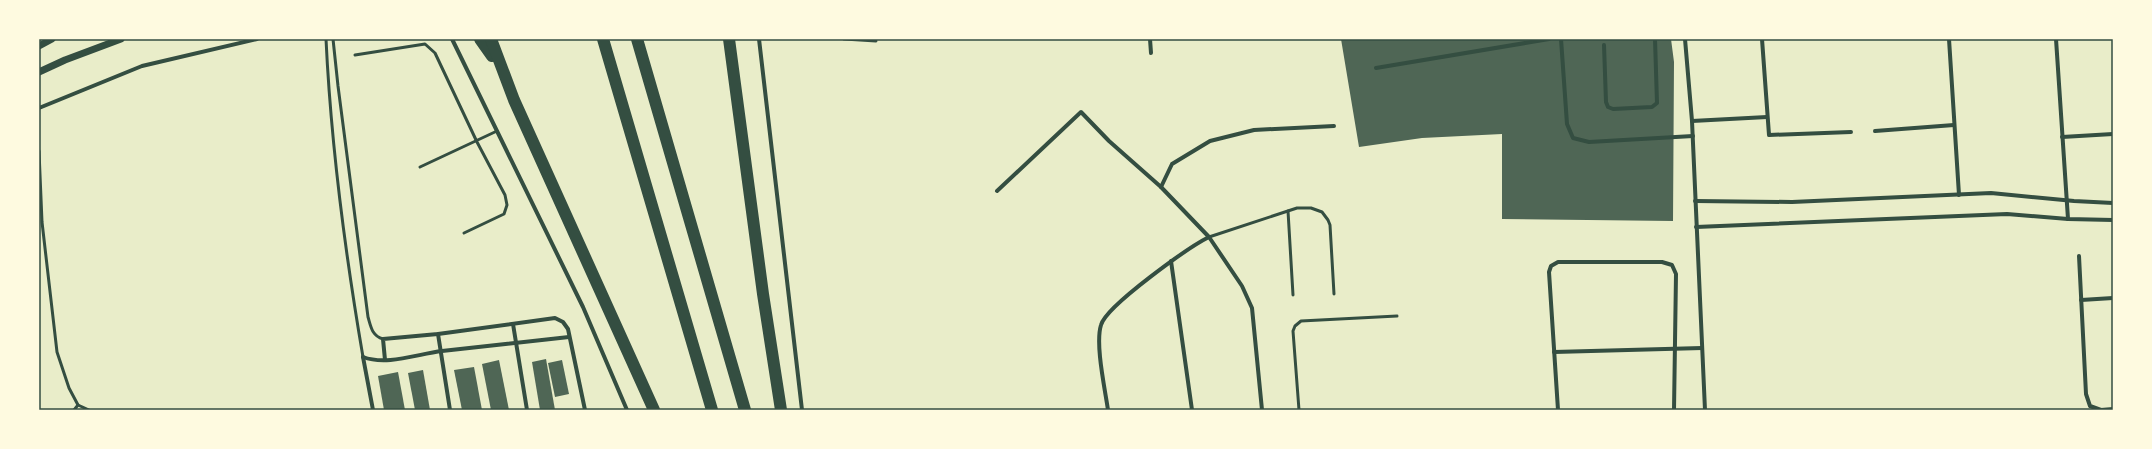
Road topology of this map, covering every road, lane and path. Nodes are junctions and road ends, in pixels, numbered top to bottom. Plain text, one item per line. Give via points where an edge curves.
1 (52, 39) edge
2 (121, 39) edge
3 (257, 39) edge
4 (326, 39) edge
5 (333, 39) edge
6 (452, 39) edge
7 (480, 39) edge
8 (490, 39) edge
9 (603, 39) edge
10 (636, 39) edge
11 (729, 39) edge
12 (759, 39) edge
13 (844, 39) edge
14 (1150, 39) edge
15 (1549, 39) edge
16 (1561, 39) edge
17 (1656, 39) edge
18 (1686, 39) edge
19 (1762, 39) edge
20 (1949, 39) edge
21 (2056, 39) edge
22 (876, 41) dead end
23 (41, 43) edge
24 (1604, 44) dead end
25 (1151, 53) dead end
26 (355, 55) dead end
27 (502, 68) junction
28 (1376, 68) dead end
29 (39, 72) edge
30 (39, 108) edge
31 (1767, 117) junction
32 (1692, 121) junction
33 (1954, 125) junction
34 (1334, 126) dead end
35 (497, 131) junction
36 (1876, 131) dead end
37 (1851, 132) dead end
38 (2113, 134) edge
39 (1693, 136) junction
40 (2062, 137) junction
41 (476, 142) junction
42 (39, 151) edge
43 (420, 167) dead end
44 (1161, 188) junction
45 (996, 191) dead end
46 (1959, 196) junction
47 (2066, 200) junction
48 (1695, 201) junction
49 (2113, 203) edge
50 (1288, 211) junction
51 (2068, 219) junction
52 (2113, 220) edge
53 (1696, 227) junction
54 (464, 233) dead end
55 (1209, 237) junction
56 (2079, 256) dead end
57 (1171, 261) junction
58 (1334, 294) dead end
59 (1293, 295) dead end
60 (2113, 298) edge
61 (2081, 300) junction
62 (1397, 316) dead end
63 (513, 324) junction
64 (438, 334) junction
65 (570, 337) junction
66 (383, 339) junction
67 (515, 343) junction
68 (1674, 348) junction
69 (1702, 348) junction
70 (440, 352) junction
71 (1554, 352) junction
72 (363, 357) junction
73 (385, 360) junction
74 (78, 405) junction
75 (2113, 409) edge
76 (74, 410) edge
77 (89, 410) edge
78 (373, 410) edge
79 (450, 410) edge
80 (527, 410) edge
81 (585, 410) edge
82 (627, 410) edge
83 (654, 410) edge
84 (712, 410) edge
85 (745, 410) edge
86 (781, 410) edge
87 (802, 410) edge
88 (1108, 410) edge
89 (1192, 410) edge
90 (1262, 410) edge
91 (1299, 410) edge
92 (1558, 410) edge
93 (1674, 410) edge
94 (1705, 410) edge

1 - 23 street
2 - 29 street
3 - 30 street via 142,66
4 - 72 lane via 328,88 352,291
5 - 66 lane via 368,317 373,332
6 - 35 street
7 - 27 highway
8 - 27 highway
9 - 84 highway
10 - 85 highway
11 - 86 highway
12 - 87 street
13 - 22 lane
14 - 25 street
15 - 28 street
16 - 39 street via 1567,124 1573,138 1589,142
17 - 24 street via 1657,103 1652,107 1613,109 1608,106
18 - 32 street
19 - 31 street
20 - 33 street
21 - 40 street
26 - 41 lane via 425,44 435,53
27 - 83 highway
31 - 32 street
31 - 37 street via 1769,135
32 - 39 street
33 - 36 street
33 - 46 street
34 - 44 street via 1254,130 1210,141 1172,164
35 - 41 lane
35 - 82 street via 582,307
38 - 40 street
39 - 48 street
40 - 47 street
41 - 43 lane
41 - 54 lane via 505,195 507,205 504,214
42 - 74 lane via 42,222 57,352 69,388
44 - 45 street via 1081,112
44 - 55 street
46 - 47 street via 2010,194
46 - 48 street via 1792,202
47 - 49 street
47 - 51 street
48 - 53 street
50 - 55 lane
50 - 58 lane via 1311,208 1322,212 1328,220
50 - 59 lane
51 - 52 street
51 - 53 street via 2007,214
53 - 69 street
55 - 57 street
55 - 90 street via 1242,286 1252,308
56 - 61 street
57 - 88 street via 1110,311 1101,324 1099,340
57 - 89 street
60 - 61 street
61 - 75 street via 2086,394 2090,406 2100,410
62 - 91 lane via 1302,321 1294,326
63 - 64 street
63 - 65 street via 555,318 563,322
63 - 67 street
64 - 66 street
64 - 70 street
65 - 67 street
65 - 81 street
66 - 73 street
67 - 70 street
67 - 80 street
68 - 69 street
68 - 71 street
68 - 71 street via 1676,274 1672,265 1662,262 1558,262 1551,266 1549,272
68 - 93 street
69 - 94 street
70 - 73 street
70 - 79 street
71 - 92 street
72 - 73 street via 370,360
72 - 78 street
74 - 76 lane
74 - 77 lane

